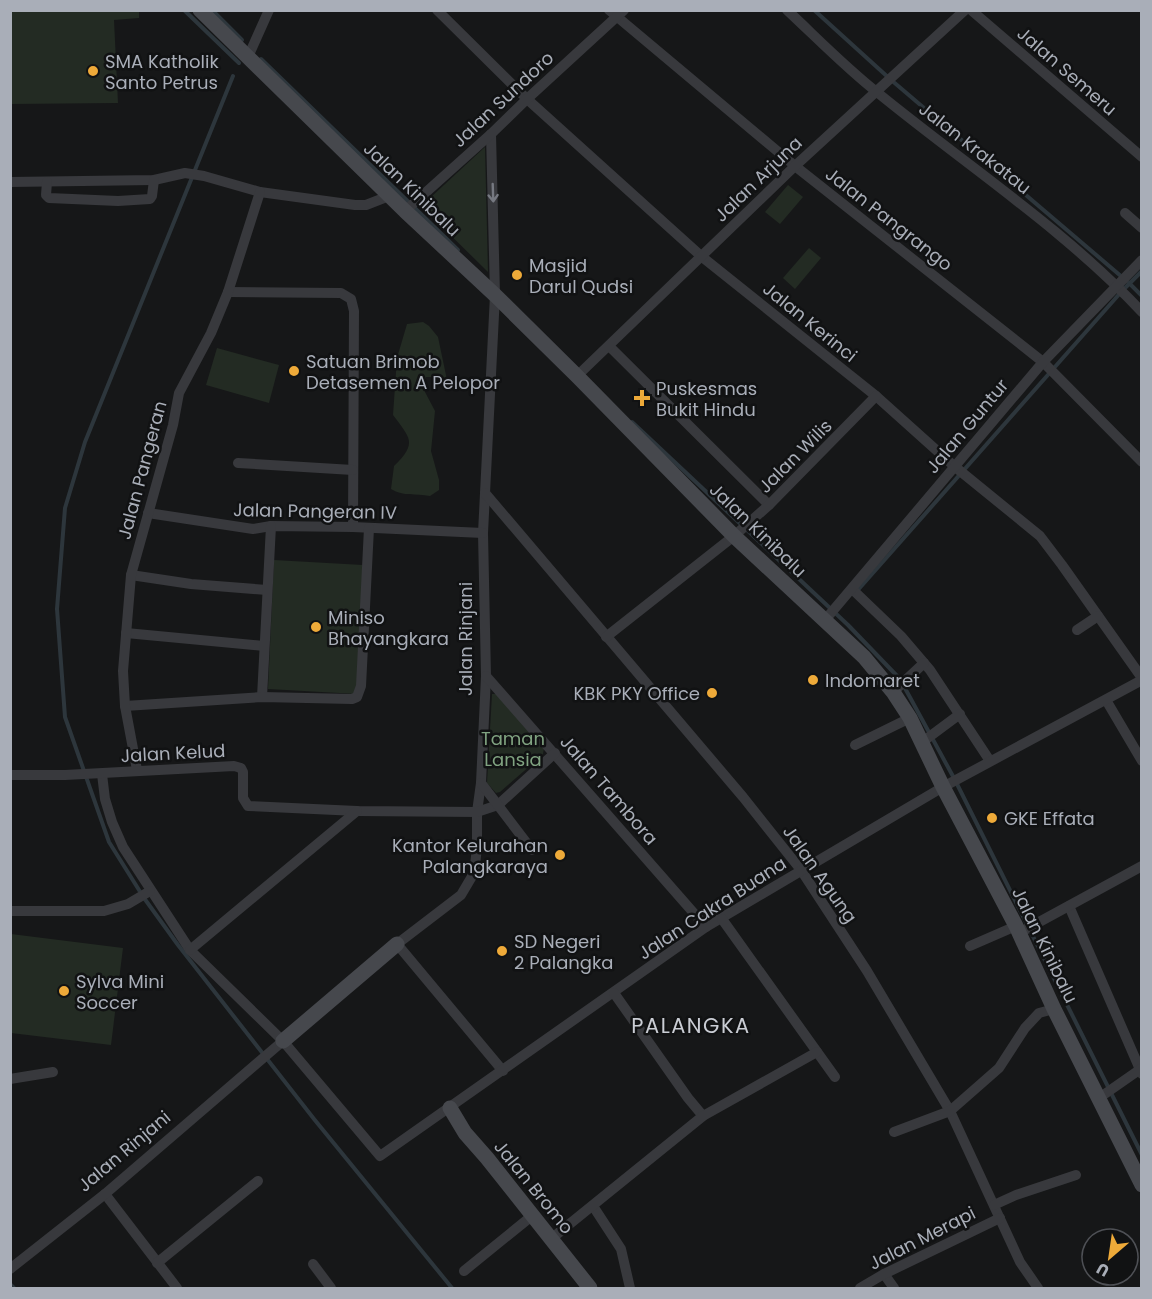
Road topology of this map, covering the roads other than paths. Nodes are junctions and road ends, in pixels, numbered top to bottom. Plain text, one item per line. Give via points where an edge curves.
1 (201, 10) edge
2 (269, 10) edge
3 (436, 10) edge
4 (787, 10) edge
5 (965, 10) edge
6 (971, 10) edge
7 (616, 13) edge
8 (248, 57) junction
9 (876, 92) junction
10 (527, 99) junction
11 (491, 134) junction
12 (1142, 157) edge
13 (795, 166) junction
14 (154, 180) junction
15 (10, 182) edge
16 (47, 182) junction
17 (260, 192) junction
18 (389, 196) junction
19 (405, 211) junction
20 (1125, 213) dead end
21 (1142, 228) edge
22 (701, 256) junction
23 (1142, 260) edge
24 (1116, 285) junction
25 (228, 292) junction
26 (495, 295) junction
27 (1142, 312) edge
28 (609, 346) junction
29 (1043, 362) junction
30 (577, 376) junction
31 (876, 396) junction
32 (1142, 462) edge
33 (238, 463) dead end
34 (954, 466) junction
35 (353, 470) junction
36 (485, 493) junction
37 (769, 505) junction
38 (148, 513) junction
39 (271, 526) junction
40 (353, 527) junction
41 (369, 528) junction
42 (483, 533) junction
43 (734, 536) junction
44 (131, 575) junction
45 (852, 589) junction
46 (267, 590) junction
47 (1098, 616) junction
48 (825, 620) junction
49 (1077, 630) dead end
50 (126, 633) junction
51 (606, 637) junction
52 (264, 646) junction
53 (924, 663) junction
54 (486, 676) junction
55 (1142, 679) edge
56 (893, 692) junction
57 (262, 697) junction
58 (1106, 700) junction
59 (125, 706) junction
60 (960, 714) junction
61 (910, 718) junction
62 (921, 743) junction
63 (855, 745) dead end
64 (555, 753) junction
65 (990, 761) junction
66 (1142, 761) edge
67 (137, 770) junction
68 (102, 774) junction
69 (10, 775) edge
70 (481, 783) junction
71 (943, 787) junction
72 (498, 805) junction
73 (357, 811) junction
74 (477, 812) junction
75 (532, 850) dead end
76 (1142, 866) edge
77 (801, 870) junction
78 (144, 895) junction
79 (1069, 906) junction
80 (10, 911) edge
81 (722, 919) junction
82 (706, 927) junction
83 (1017, 929) junction
84 (397, 944) junction
85 (970, 946) dead end
86 (190, 950) junction
87 (614, 993) junction
88 (1054, 1010) junction
89 (278, 1046) junction
90 (817, 1052) junction
91 (1141, 1070) edge
92 (503, 1071) junction
93 (53, 1072) dead end
94 (835, 1077) dead end
95 (10, 1079) edge
96 (1099, 1098) junction
97 (450, 1108) junction
98 (950, 1111) junction
99 (703, 1116) junction
100 (894, 1132) dead end
101 (1076, 1175) dead end
102 (258, 1181) dead end
103 (1142, 1185) edge
104 (105, 1194) junction
105 (593, 1206) junction
106 (994, 1206) junction
107 (533, 1215) junction
108 (1000, 1218) junction
109 (551, 1239) junction
110 (157, 1263) junction
111 (313, 1264) dead end
112 (10, 1269) edge
113 (464, 1271) dead end
114 (884, 1274) junction
115 (177, 1288) edge
116 (331, 1288) edge
117 (590, 1288) edge
118 (630, 1288) edge
119 (860, 1288) edge
120 (894, 1288) edge
121 (1038, 1288) edge

1 - 8 street, Jalan Kinibalu
2 - 8 street
3 - 10 street, Jalan Kerinci
4 - 9 street, Jalan Krakatau
5 - 9 street, Jalan Arjuna
6 - 12 street, Jalan Semeru
7 - 10 street, Jalan Sundoro
7 - 13 street, Jalan Pangrango
8 - 18 street, Jalan Kinibalu
9 - 13 street, Jalan Arjuna
9 - 24 street, Jalan Krakatau
10 - 11 street, Jalan Sundoro
10 - 22 street, Jalan Kerinci
11 - 19 street, Jalan Sundoro
11 -> 26 street, Jalan Rinjani
13 - 22 street, Jalan Arjuna
13 - 29 street, Jalan Pangrango
14 - 16 street
14 - 16 street via 150,199 118,201 49,198
14 - 17 street via 185,173
15 - 16 street
17 - 18 street via 355,205
17 - 25 street, Jalan Pangeran
18 - 19 street, Jalan Kinibalu
19 - 26 street, Jalan Kinibalu
20 - 21 street
22 - 28 street, Jalan Arjuna
22 - 31 street, Jalan Kerinci
23 - 24 street, Jalan Guntur
24 - 27 street, Jalan Krakatau
24 - 29 street, Jalan Guntur
25 - 35 street via 341,293 351,299
25 - 38 street, Jalan Pangeran via 179,393
26 - 30 street, Jalan Kinibalu
26 - 36 street, Jalan Rinjani
28 - 30 street, Jalan Arjuna
28 - 37 street
29 - 32 street, Jalan Pangrango
29 - 34 street, Jalan Guntur
30 - 43 street, Jalan Kinibalu
31 - 34 street, Jalan Kerinci
31 - 37 street, Jalan Wilis
33 - 35 street
34 - 45 street, Jalan Guntur
34 - 47 street, Jalan Kerinci via 1040,536
35 - 40 street
36 - 42 street, Jalan Rinjani
36 - 51 street, Jalan Agung
37 - 43 street, Jalan Wilis
38 - 39 street, Jalan Pangeran IV via 253,529
38 - 44 street, Jalan Pangeran
39 - 40 street, Jalan Pangeran IV
39 - 46 street
40 - 41 street, Jalan Pangeran IV
41 - 42 street, Jalan Pangeran IV
41 - 57 street via 357,697
42 - 54 street, Jalan Rinjani
43 - 48 street, Jalan Kinibalu
43 - 51 street
44 - 46 street
44 - 50 street, Jalan Pangeran
45 - 48 street, Jalan Guntur
45 - 53 street
46 - 52 street
47 - 49 street
47 - 55 street, Jalan Kerinci
48 - 56 street, Jalan Kinibalu
50 - 52 street
50 - 59 street, Jalan Pangeran
51 - 77 street, Jalan Agung
52 - 57 street
53 - 56 street
53 - 60 street
54 - 64 street, Jalan Tambora
54 - 70 street, Jalan Rinjani
55 - 58 street, Jalan Cakra Buana
56 - 61 street, Jalan Kinibalu
57 - 59 street
58 - 65 street, Jalan Cakra Buana
58 - 66 street
59 - 67 street, Jalan Pangeran
60 - 62 street
60 - 65 street
61 - 62 street, Jalan Kinibalu
61 - 63 street
62 - 71 street, Jalan Kinibalu
64 - 72 street
64 - 82 street, Jalan Tambora
65 - 71 street, Jalan Cakra Buana
67 - 68 street, Jalan Kelud
67 - 73 street, Jalan Kelud via 234,766 243,772 243,798 248,806
68 - 69 street, Jalan Kelud
68 - 78 street via 112,822
70 - 72 street
70 - 74 street, Jalan Rinjani
71 - 77 street, Jalan Cakra Buana
71 - 83 street, Jalan Kinibalu
72 - 74 street
72 - 75 street
73 - 74 street
73 - 86 street
74 - 84 street, Jalan Rinjani via 477,848 471,881 461,895
76 - 79 street
77 - 81 street, Jalan Cakra Buana
77 - 98 street, Jalan Agung via 867,971
78 - 80 street via 104,911
78 - 86 street
79 - 83 street
79 - 91 street
81 - 82 street, Jalan Cakra Buana
81 - 90 street
82 - 87 street, Jalan Cakra Buana
83 - 85 street
83 - 88 street, Jalan Kinibalu
84 - 89 street, Jalan Rinjani
84 - 92 street
86 - 89 street
87 - 92 street, Jalan Cakra Buana
87 - 99 street
88 - 96 street, Jalan Kinibalu
88 - 98 street via 1039,1013 999,1068
89 - 97 street, Jalan Cakra Buana via 380,1156
89 - 104 street, Jalan Rinjani
90 - 94 street
90 - 99 street
91 - 96 street
92 - 97 street, Jalan Cakra Buana
93 - 95 street
96 - 103 street, Jalan Kinibalu
97 - 107 street, Jalan Bromo via 465,1133
98 - 100 street
98 - 106 street, Jalan Agung
99 - 105 street
101 - 106 street
102 - 110 street
104 - 110 street
104 - 112 street, Jalan Rinjani
105 - 109 street
105 - 118 street via 621,1249
106 - 108 street, Jalan Agung
107 - 109 street, Jalan Bromo
107 - 113 street
108 - 114 street, Jalan Merapi
108 - 121 street, Jalan Agung via 1020,1262
109 - 117 street, Jalan Bromo
110 - 115 street
111 - 116 street
114 - 119 street, Jalan Merapi
114 - 120 street

